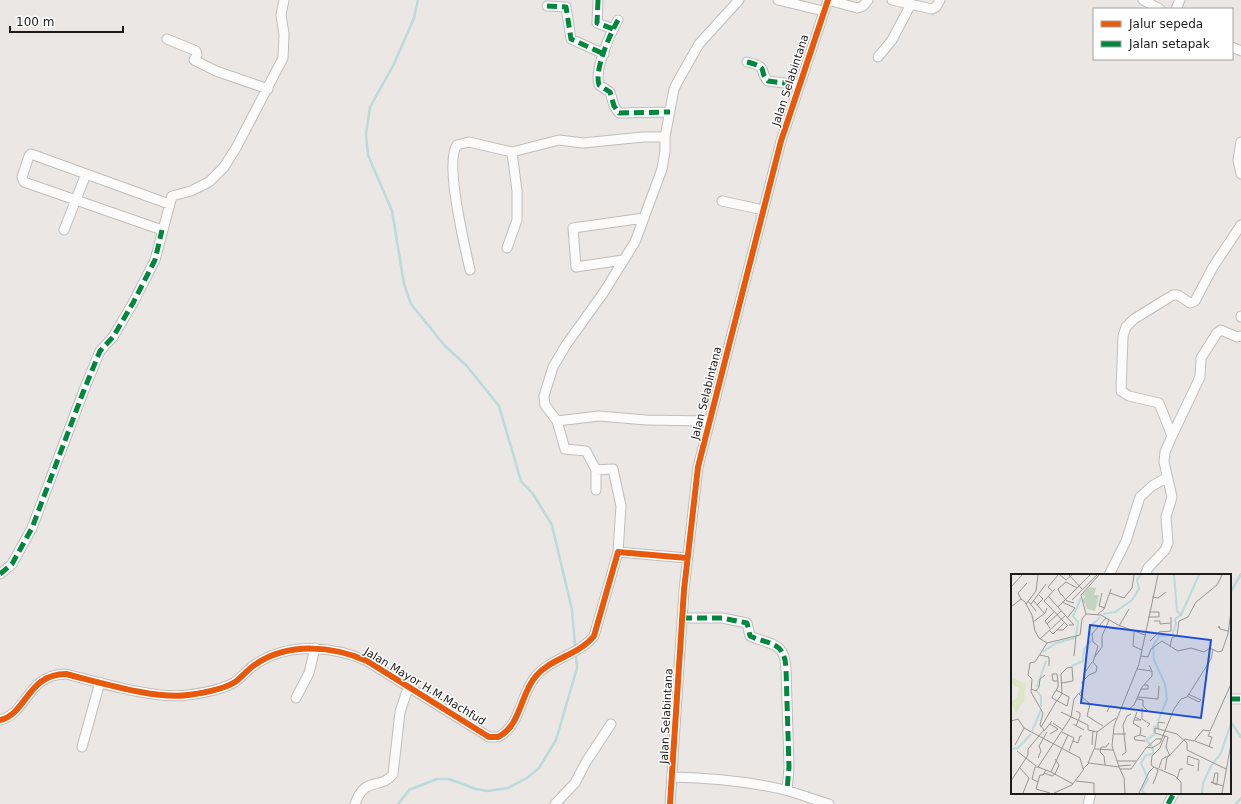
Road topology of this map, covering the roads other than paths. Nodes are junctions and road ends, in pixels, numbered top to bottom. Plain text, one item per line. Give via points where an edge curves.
1 (284, 0) edge
2 (598, 0) edge
3 (740, 0) edge
4 (778, 0) edge
5 (828, 0) edge
6 (868, 0) edge
7 (892, 0) edge
8 (940, 0) edge
9 (1143, 0) edge
10 (911, 4) junction
11 (547, 6) dead end
12 (1158, 8) edge
13 (823, 11) junction
14 (618, 20) dead end
15 (613, 29) junction
16 (167, 39) dead end
17 (604, 54) junction
18 (878, 57) dead end
19 (747, 62) dead end
20 (799, 85) junction
21 (268, 89) junction
22 (670, 112) junction
23 (665, 137) junction
24 (1241, 142) edge
25 (512, 152) junction
26 (86, 174) junction
27 (1241, 174) edge
28 (76, 199) junction
29 (722, 201) dead end
30 (169, 204) junction
31 (762, 210) junction
32 (644, 218) junction
33 (1241, 225) edge
34 (64, 230) dead end
35 (162, 230) junction
36 (507, 248) dead end
37 (623, 260) junction
38 (470, 270) dead end
39 (1241, 336) edge
40 (557, 421) junction
41 (709, 421) junction
42 (1172, 436) junction
43 (596, 470) junction
44 (1166, 478) junction
45 (596, 490) dead end
46 (618, 552) junction
47 (687, 558) junction
48 (0, 574) edge
49 (1110, 574) edge
50 (1145, 574) edge
51 (682, 618) junction
52 (315, 648) junction
53 (100, 682) junction
54 (408, 688) junction
55 (296, 698) dead end
56 (1231, 699) edge
57 (1241, 700) edge
58 (0, 720) edge
59 (611, 724) dead end
60 (82, 747) dead end
61 (672, 777) junction
62 (787, 790) junction
63 (1091, 794) edge
64 (1173, 794) edge
65 (355, 804) edge
66 (555, 804) edge
67 (670, 804) edge
68 (830, 804) edge
69 (1088, 804) edge
70 (1168, 804) edge

1 - 21 street via 281,15 284,34 283,58
2 - 15 street via 597,23
3 - 22 street via 695,50 674,89
4 - 13 street
5 - 6 street via 857,8
5 - 13 street, Jalan Selabintana
7 - 10 street
8 - 10 street via 936,8 932,9
9 - 12 street
10 - 18 street via 892,40
11 - 17 street via 566,7 571,39
13 - 20 street, Jalan Selabintana
14 - 15 street
15 - 17 street
16 - 21 street via 196,51 194,60
17 - 22 street via 598,82 610,92 616,110 624,113
19 - 20 street via 763,68 768,81
20 - 31 street, Jalan Selabintana via 780,141
21 - 30 street via 224,167 209,182 191,191 172,196
22 - 23 street
23 - 25 street via 583,143 559,140
23 - 32 street via 662,169
24 - 27 street via 1238,160
25 - 36 street via 517,191 517,220
25 - 38 street via 469,142 457,145 454,151 454,179
26 - 28 street
26 - 28 street via 34,155 29,156 22,180
26 - 30 street
28 - 34 street
28 - 35 street
29 - 31 street
30 - 35 street
31 - 41 street, Jalan Selabintana
32 - 37 street via 635,242
32 - 37 street via 573,228 576,267
33 - 42 street via 1213,267 1195,301 1190,303 1178,294 1173,295 1134,319 1124,331 1121,391 1129,396 1159,403
35 - 48 street via 155,260 133,303 113,337 100,351 32,528 12,564
37 - 40 street via 553,367 544,396 545,405
39 - 42 street via 1237,337 1221,330 1217,333 1201,358 1200,377
40 - 41 street via 599,416
40 - 43 street via 565,450 586,451
41 - 47 street, Jalan Selabintana via 698,467
42 - 44 street via 1164,456
43 - 45 street
43 - 46 street, Jalan Mayor H.M.Machfud via 614,471 622,522
44 - 49 street via 1140,497 1126,541
44 - 50 street via 1172,497 1166,518 1168,543
46 - 47 street
46 - 54 street, Jalan Mayor H.M.Machfud via 594,636 536,675 525,693 516,719 504,735 489,737
47 - 51 street, Jalan Selabintana
51 - 61 street, Jalan Selabintana
51 - 62 street via 722,618 747,623 750,636 781,649 786,662 789,767
52 - 53 street, Jalan Mayor H.M.Machfud via 276,655 256,664 229,685 187,696 158,694
52 - 54 street, Jalan Mayor H.M.Machfud via 348,653 367,661
52 - 55 street via 309,673
53 - 58 street, Jalan Mayor H.M.Machfud via 66,674 48,676 11,714
53 - 60 street
54 - 65 street via 400,712 393,774 386,780 366,785 359,793
56 - 57 street
59 - 66 street via 575,783
61 - 62 street via 736,781
61 - 67 street, Jalan Selabintana
62 - 68 street
63 - 69 street
64 - 70 street

